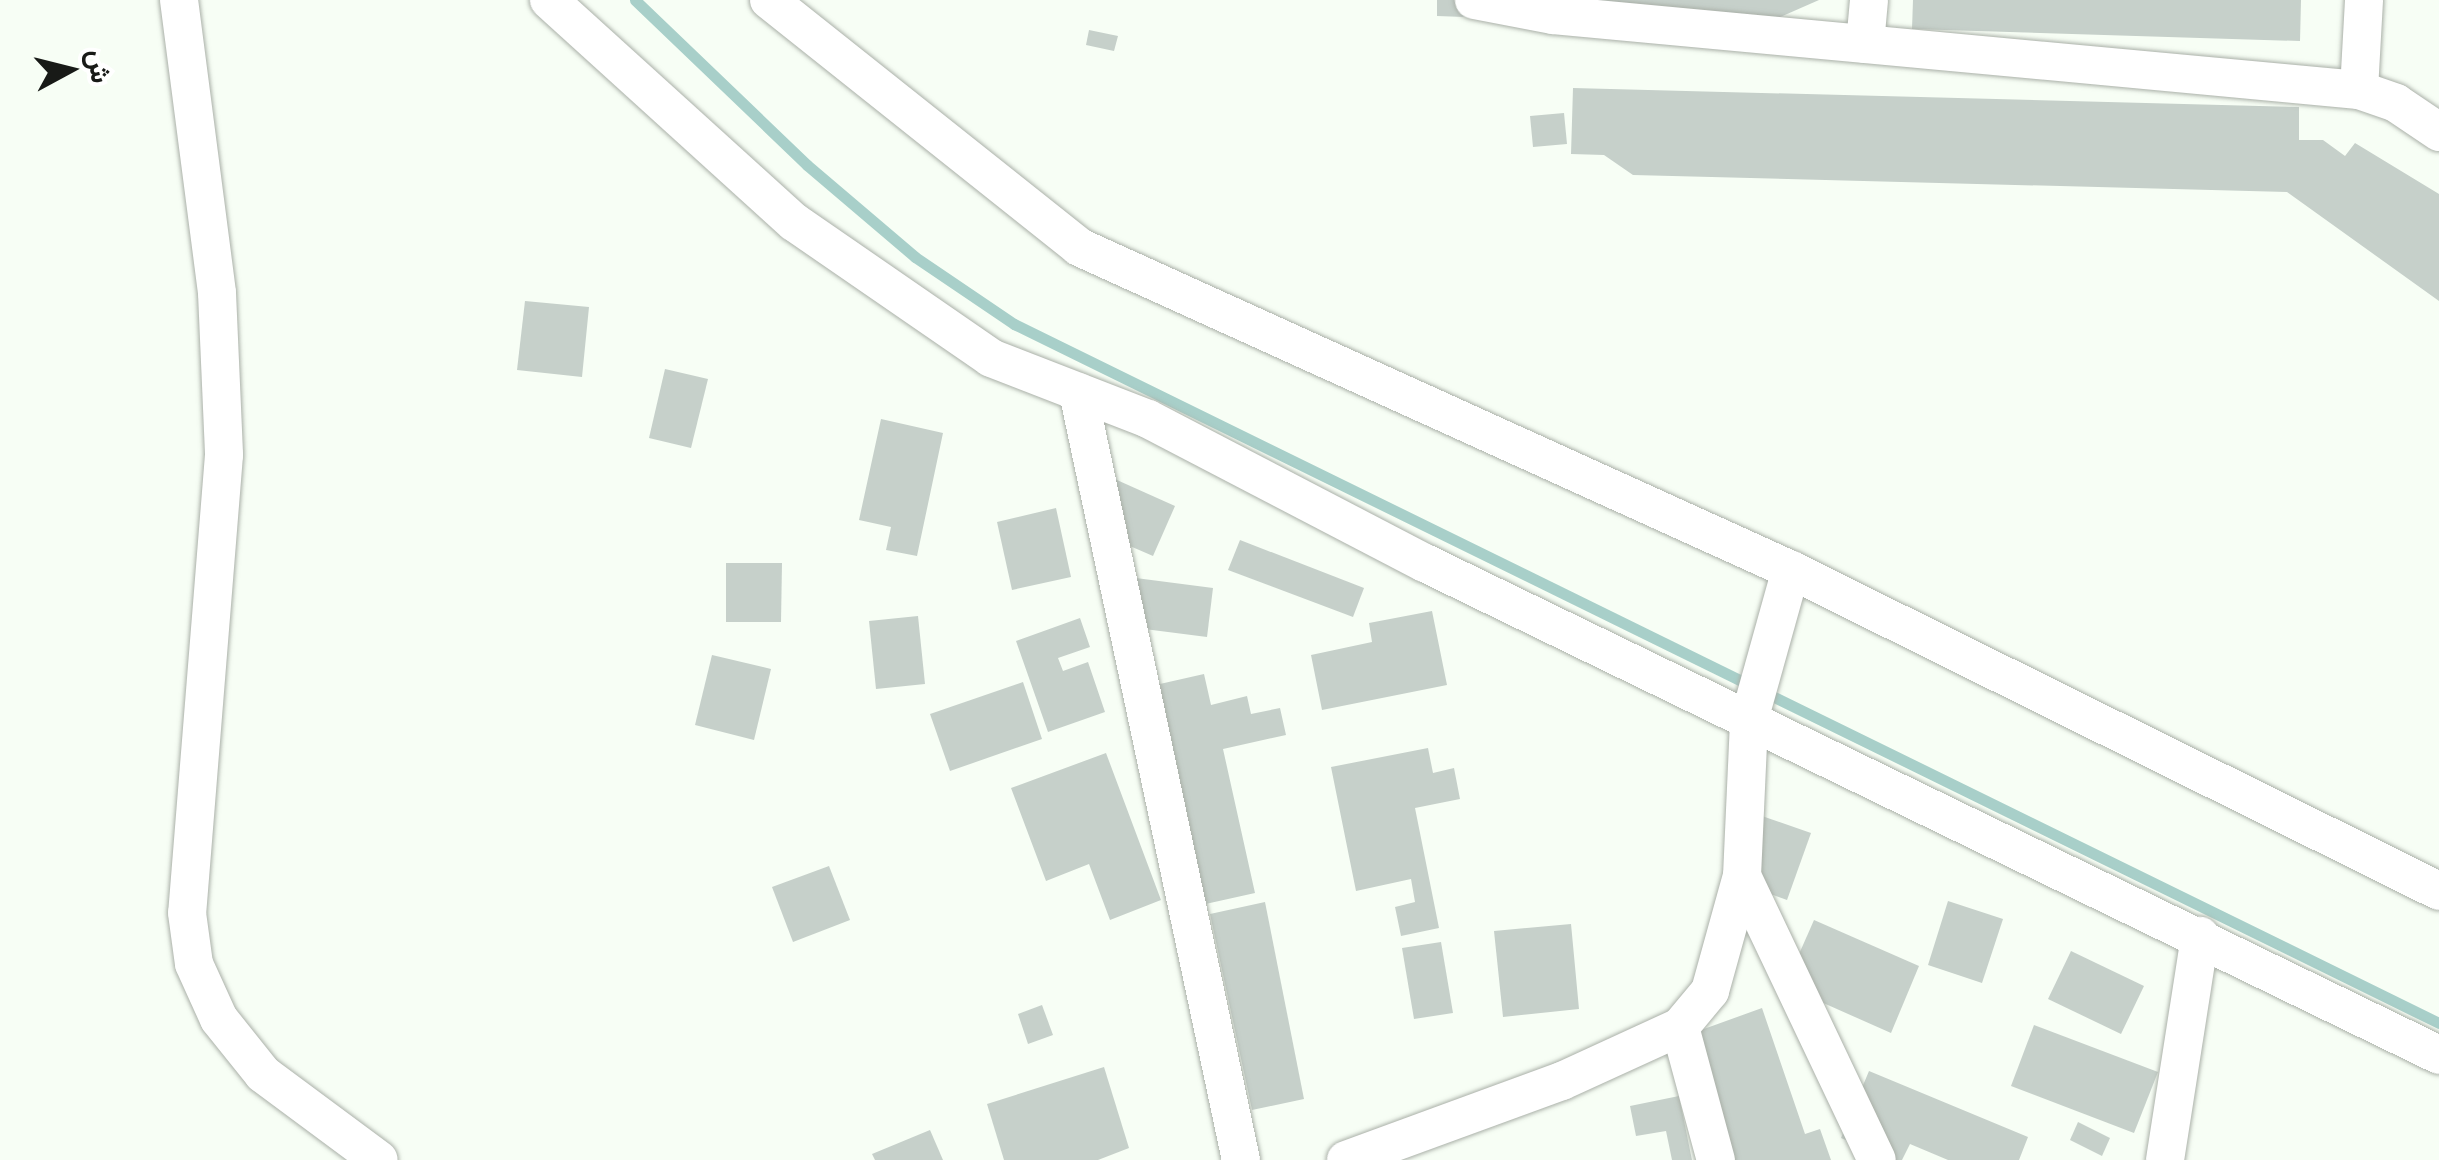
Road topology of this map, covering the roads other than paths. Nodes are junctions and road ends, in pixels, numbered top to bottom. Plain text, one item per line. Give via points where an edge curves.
1 (179, 0) edge
2 (549, 0) edge
3 (770, 0) edge
4 (1474, 0) edge
5 (1868, 0) edge
6 (2364, 0) edge
7 (1865, 44) junction
8 (2359, 90) junction
9 (2439, 132) edge
10 (1078, 392) junction
11 (1790, 570) junction
12 (1749, 720) junction
13 (1742, 876) junction
14 (2439, 891) edge
15 (2200, 936) junction
16 (1680, 1028) junction
17 (2439, 1055) edge
18 (379, 1160) edge
19 (1241, 1160) edge
20 (1346, 1160) edge
21 (1716, 1160) edge
22 (1877, 1160) edge
23 (2165, 1160) edge

1 - 18 street via 217,293 224,455 187,912 194,964 219,1019 263,1074
2 - 10 street via 794,222 991,358
3 - 11 street via 1080,247
4 - 7 street via 1553,15
5 - 7 street
6 - 8 street
7 - 8 street
8 - 9 street via 2396,102
10 - 12 street via 1148,419
10 - 19 street
11 - 12 street
11 - 14 street
12 - 13 street
12 - 15 street
13 - 16 street via 1710,991
13 - 22 street
15 - 17 street
15 - 23 street
16 - 20 street via 1562,1081
16 - 21 street

